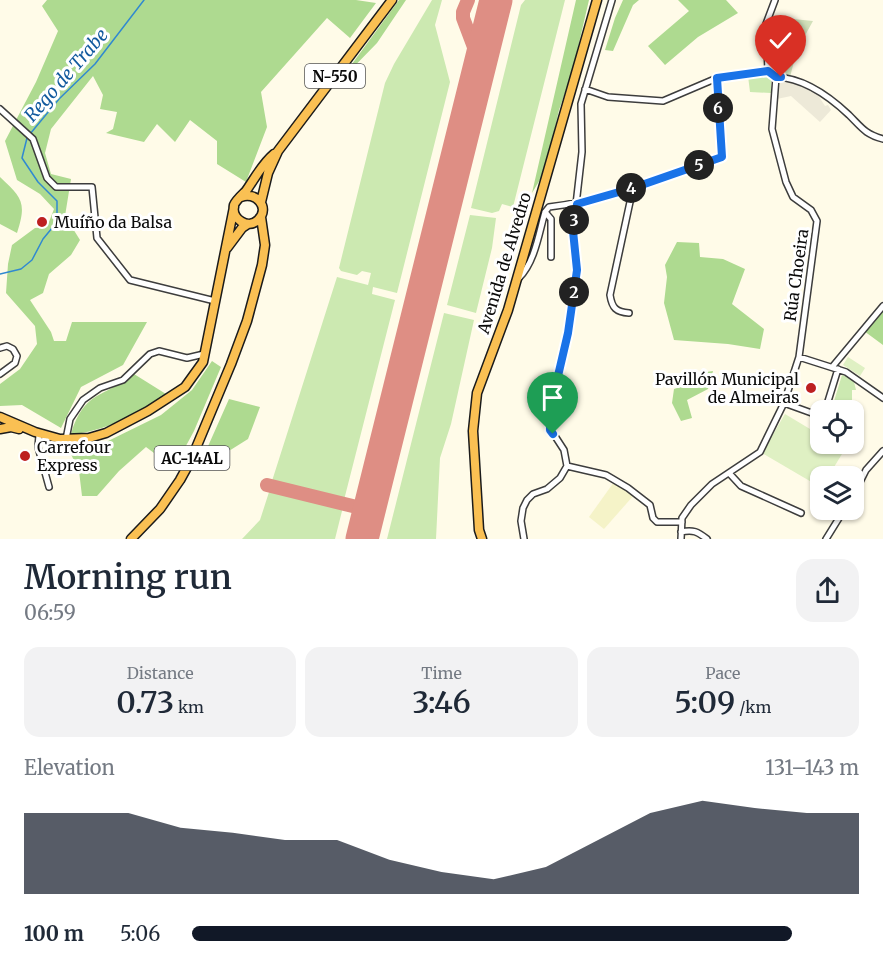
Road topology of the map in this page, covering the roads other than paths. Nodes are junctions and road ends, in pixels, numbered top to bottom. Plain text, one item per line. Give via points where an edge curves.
1 (392, 0) edge
2 (597, 0) edge
3 (612, 0) edge
4 (776, 0) edge
5 (768, 71) junction
6 (776, 77) junction
7 (717, 78) junction
8 (585, 89) junction
9 (0, 109) edge
10 (883, 139) edge
11 (278, 151) junction
12 (633, 188) junction
13 (241, 197) junction
14 (261, 202) junction
15 (577, 204) junction
16 (234, 207) junction
17 (545, 212) junction
18 (254, 221) junction
19 (225, 251) junction
20 (528, 256) junction
21 (551, 256) dead end
22 (216, 301) junction
23 (883, 306) edge
24 (629, 313) dead end
25 (0, 348) edge
26 (204, 354) junction
27 (799, 357) junction
28 (836, 368) junction
29 (0, 374) edge
30 (883, 398) edge
31 (828, 400) edge
32 (784, 403) junction
33 (810, 412) edge
34 (0, 417) edge
35 (0, 428) edge
36 (39, 435) junction
37 (63, 439) junction
38 (883, 451) edge
39 (567, 466) junction
40 (729, 473) junction
41 (864, 476) edge
42 (49, 487) dead end
43 (801, 513) dead end
44 (838, 520) edge
45 (682, 522) junction
46 (681, 536) edge
47 (131, 539) edge
48 (482, 539) edge
49 (524, 539) edge
50 (707, 539) edge
51 (826, 539) edge

1 - 11 highway, N-550
2 - 20 highway, Avenida de Alvedro
3 - 8 street
4 - 5 street via 766,24
5 - 6 street
5 - 7 street
6 - 10 street via 825,94 867,134
6 - 27 street, Rúa Choeira via 772,129 786,182 794,197 811,210 817,221
7 - 8 street via 663,101 608,97
7 - 12 street via 722,157
8 - 15 street
9 - 22 street via 33,139 48,178 56,187 92,187 97,238 130,280
11 - 13 highway, N-550 via 265,161
11 - 14 highway, N-550
12 - 15 street
12 - 24 street via 610,295 611,306 618,312
13 - 14 highway via 250,195
13 - 16 highway, N-550
14 - 18 highway, N-550 via 262,212
15 - 17 street via 549,207
15 - 39 street via 573,231 577,270 568,333 550,410 550,430 564,450
16 - 18 highway via 239,221
16 - 19 highway
17 - 20 street
17 - 21 street via 550,219
18 - 19 highway via 242,228
18 - 47 highway, AC-14AL via 260,237 262,265 247,321 191,460 160,509
19 - 22 highway
20 - 48 highway, Avenida de Alvedro via 480,384 474,412
22 - 26 highway
23 - 28 street
25 - 29 street via 7,346 17,356 15,363
26 - 37 highway via 185,387 148,411 106,433 79,440
26 - 37 street via 187,358 159,351 150,354 123,380 100,388 83,400
27 - 28 street
27 - 32 street, Rúa Choeira
28 - 30 street
28 - 31 street
32 - 33 street
32 - 40 street, Rúa Choeira via 760,452
34 - 35 highway
34 - 37 highway
34 - 37 highway via 14,417
35 - 36 highway
36 - 37 highway
36 - 42 street via 38,447
38 - 41 street
39 - 45 street via 606,475 628,488 650,505 652,518 657,522
39 - 49 street via 560,478 527,500 521,521
40 - 43 street via 741,486
40 - 45 street, Rúa Choeira via 691,505
44 - 51 street
45 - 46 street
46 - 50 street via 690,530

